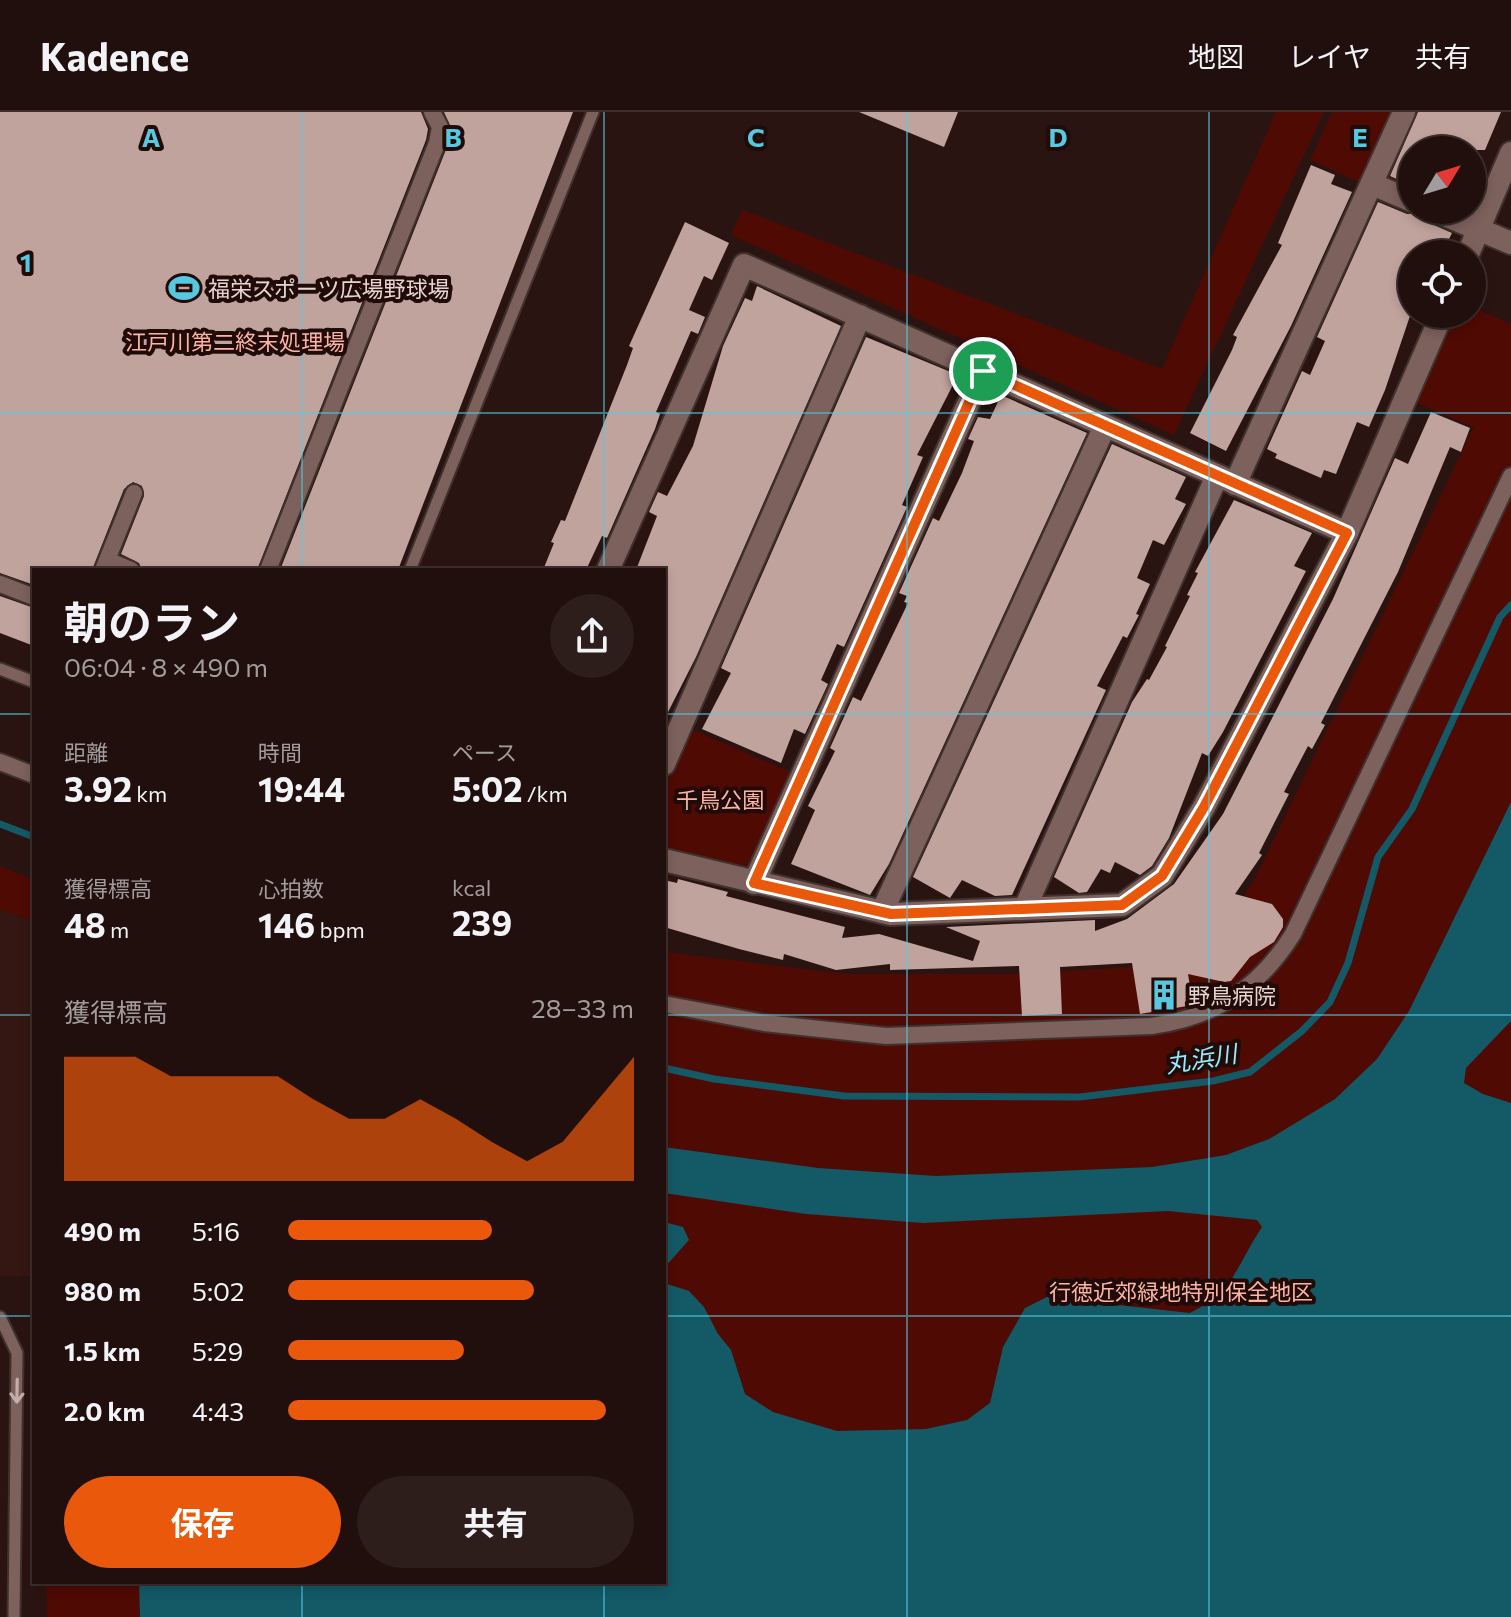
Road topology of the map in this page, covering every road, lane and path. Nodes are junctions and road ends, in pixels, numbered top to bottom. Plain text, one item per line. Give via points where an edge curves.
1 (432, 112) edge
2 (593, 112) edge
3 (1404, 112) edge
4 (1511, 153) edge
5 (1372, 184) junction
6 (1398, 195) edge
7 (1466, 224) edge
8 (1478, 229) junction
9 (1474, 240) edge
10 (1511, 243) edge
11 (860, 316) junction
12 (1436, 328) edge
13 (983, 371) junction
14 (1105, 426) junction
15 (1511, 476) edge
16 (1226, 480) junction
17 (134, 493) dead end
18 (1347, 533) junction
19 (106, 565) edge
20 (269, 568) edge
21 (411, 568) edge
22 (609, 568) edge
23 (0, 584) edge
24 (32, 596) edge
25 (0, 669) edge
26 (32, 681) edge
27 (666, 759) edge
28 (0, 762) edge
29 (32, 774) edge
30 (666, 861) edge
31 (754, 883) junction
32 (1025, 908) junction
33 (882, 912) junction
34 (666, 1004) edge
35 (0, 1317) edge
36 (14, 1617) edge

1 - 20 street via 440,127 437,143
2 - 21 lane
3 - 5 street
4 - 8 street
5 - 6 street
5 - 16 street
7 - 8 street
8 - 9 street
8 - 10 street
11 - 13 street
11 - 22 street via 744,265
11 - 27 street
12 - 18 street
13 - 14 street
13 - 31 street
14 - 16 street
14 - 33 street
15 - 34 street via 1293,934 1267,972 1237,997 1193,1018 1151,1026 886,1036 764,1023
16 - 18 street
16 - 32 street
17 - 19 street
18 - 32 street via 1204,807 1162,876 1122,905
23 - 24 street
25 - 26 lane
28 - 29 street
30 - 31 street
31 - 33 street
32 - 33 street
35 -> 36 lane via 17,1353

